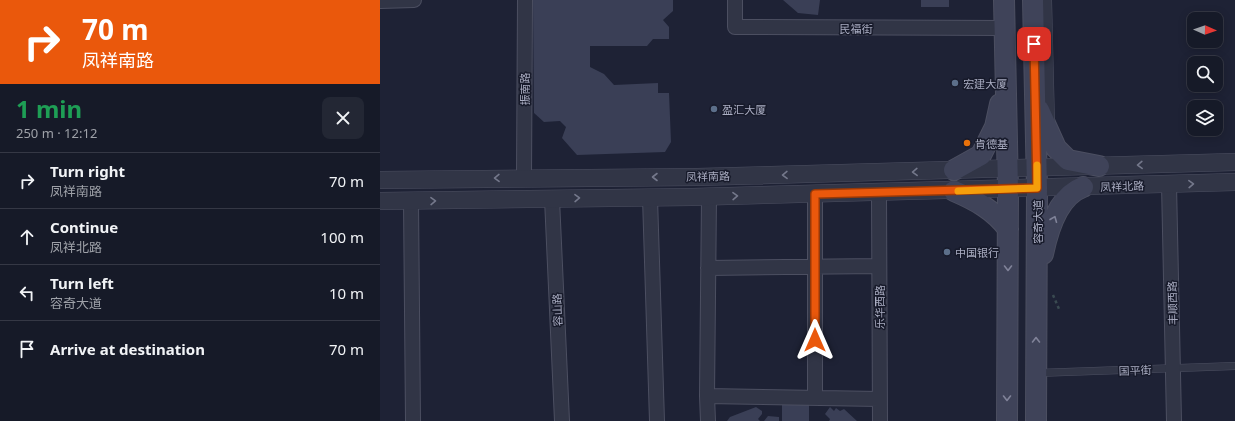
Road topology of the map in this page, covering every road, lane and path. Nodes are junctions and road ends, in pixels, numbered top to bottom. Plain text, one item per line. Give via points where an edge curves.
1 (414, 0) edge
2 (525, 0) edge
3 (735, 0) edge
4 (996, 0) edge
5 (1004, 0) edge
6 (1033, 0) edge
7 (1043, 0) edge
8 (380, 1) edge
9 (1001, 28) junction
10 (1006, 77) junction
11 (1035, 103) junction
12 (999, 105) junction
13 (1046, 127) junction
14 (1235, 162) edge
15 (1099, 166) junction
16 (1008, 168) junction
17 (1037, 168) junction
18 (954, 170) junction
19 (524, 177) junction
20 (380, 180) edge
21 (1235, 182) edge
22 (1169, 184) junction
23 (1082, 187) junction
24 (1037, 188) junction
25 (1008, 189) junction
26 (954, 191) junction
27 (879, 193) junction
28 (815, 194) junction
29 (709, 197) junction
30 (650, 198) junction
31 (552, 199) junction
32 (380, 201) edge
33 (411, 201) junction
34 (1008, 229) junction
35 (879, 266) junction
36 (815, 267) junction
37 (708, 268) junction
38 (1036, 283) junction
39 (1053, 294) dead end
40 (1059, 309) dead end
41 (1235, 366) edge
42 (1173, 368) junction
43 (1036, 373) junction
44 (707, 396) junction
45 (815, 398) junction
46 (880, 399) junction
47 (413, 421) edge
48 (562, 421) edge
49 (657, 421) edge
50 (708, 421) edge
51 (880, 421) edge
52 (1006, 421) edge
53 (1036, 421) edge
54 (1174, 421) edge

1 - 8 street
2 - 19 street, 振南路
3 - 9 street, 民福街 via 735,27
4 - 9 street
5 - 9 main road
6 - 11 main road, 容奇大道
7 - 13 street
9 - 10 main road
9 - 12 street
10 - 12 main road
10 - 16 main road
11 - 13 main road
11 - 17 main road, 容奇大道
12 - 18 main road via 994,128 982,155
13 - 15 main road via 1056,148 1068,160
14 -> 15 street, 凤祥北路
15 - 17 street, 凤祥北路
16 - 17 street, 凤祥南路
16 - 18 street, 凤祥南路
16 - 25 main road
17 - 24 main road, 容奇大道
18 -> 19 street, 凤祥南路 via 697,177
19 -> 20 street, 凤祥南路
22 -> 21 street, 凤祥北路
22 - 23 street, 凤祥北路
22 - 42 street, 丰顺西路
23 - 24 street, 凤祥北路
38 -> 23 main road via 1046,239 1058,210 1074,190
24 - 25 street, 凤祥北路
24 - 38 main road, 容奇大道
25 - 26 street, 凤祥南路
25 - 34 main road
26 - 27 street, 凤祥南路
26 - 34 main road via 986,206
27 - 28 street, 凤祥南路
27 - 35 street, 乐华西路
29 -> 28 street, 凤祥南路
28 - 36 street
29 - 30 street, 凤祥南路
29 - 37 street
31 -> 30 street, 凤祥南路
30 - 49 street
33 -> 31 street, 凤祥南路
31 - 48 street, 容山路
32 - 33 street, 凤祥南路
33 - 47 street
34 -> 52 main road
35 - 36 street
35 - 46 street, 乐华西路
36 - 37 street
36 - 45 street
37 - 44 street
43 -> 38 main road, 容奇大道
39 - 40 path
41 - 42 lane, 国平街
42 - 43 lane, 国平街
42 - 54 street, 丰顺西路
43 - 53 main road, 容奇大道
44 - 45 street
44 - 50 street
45 - 46 street
46 - 51 street, 乐华西路

